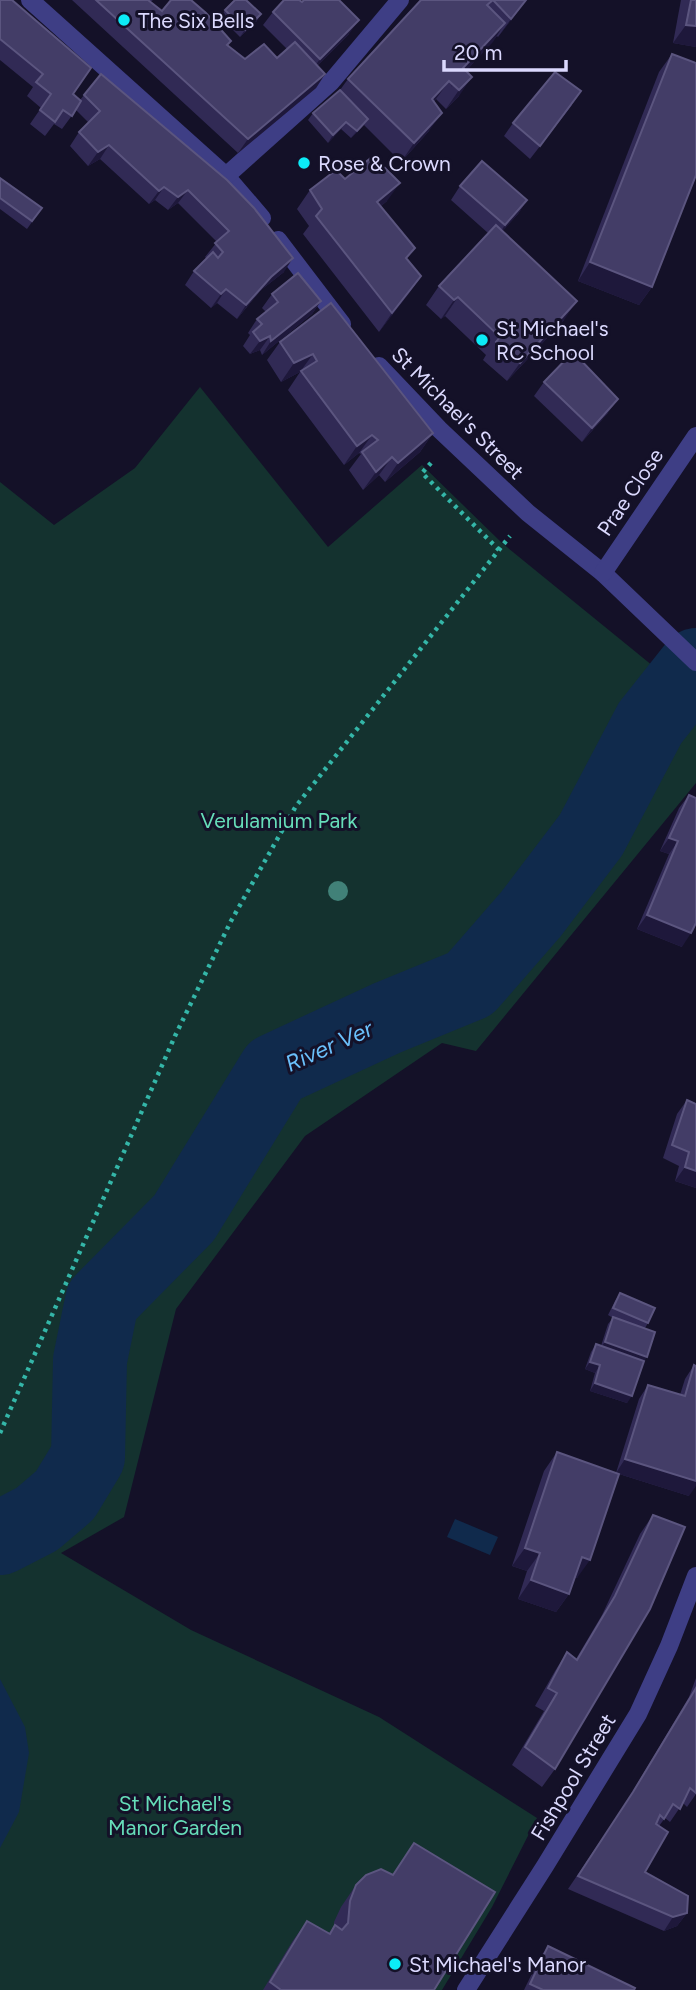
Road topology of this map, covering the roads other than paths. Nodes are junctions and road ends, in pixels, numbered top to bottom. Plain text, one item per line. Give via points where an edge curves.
1 (30, 0) edge
2 (400, 0) edge
3 (226, 176) junction
4 (352, 336) edge
5 (369, 355) edge
6 (696, 436) edge
7 (603, 573) junction
8 (696, 662) edge
9 (696, 1576) edge
10 (466, 1990) edge

1 - 3 street
2 - 3 street via 331,82
3 - 4 street
5 - 7 street, St Michael's Street via 528,513
6 - 7 street, Prae Close
7 - 8 street, St Michael's Street
9 - 10 street, Fishpool Street via 638,1714

